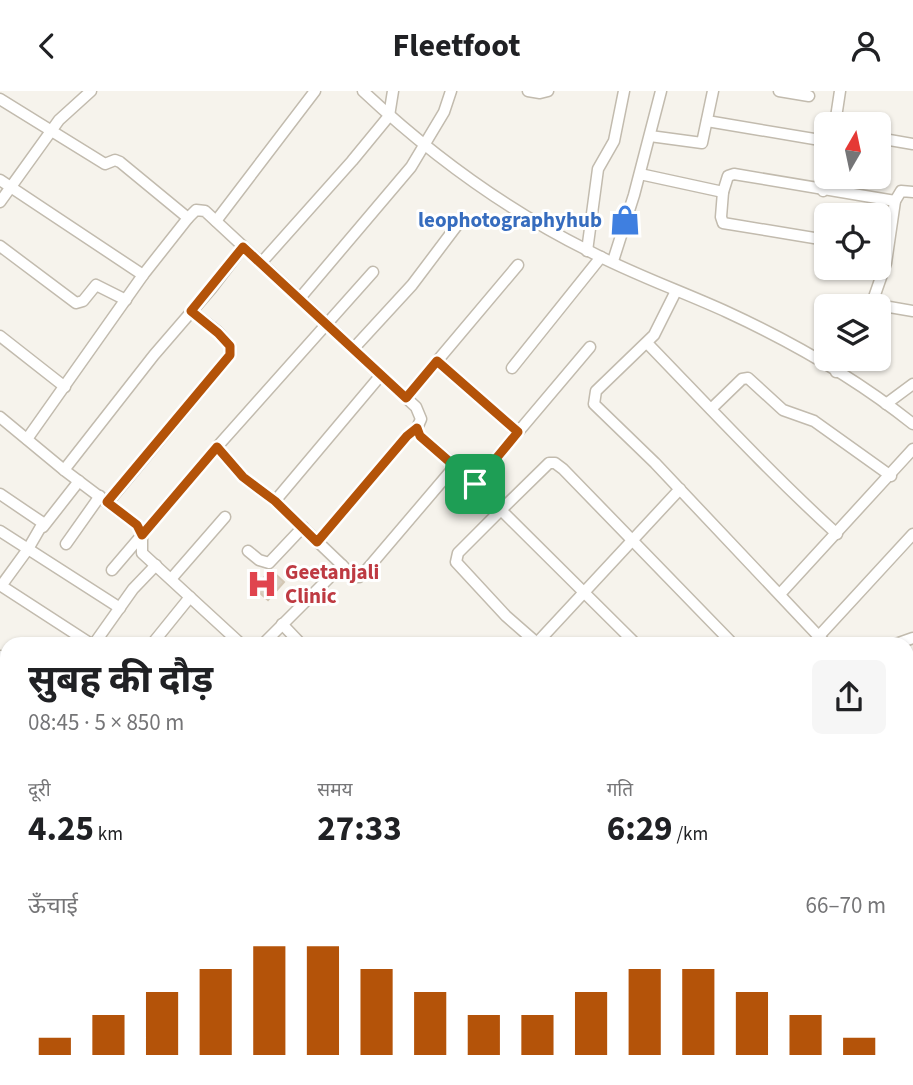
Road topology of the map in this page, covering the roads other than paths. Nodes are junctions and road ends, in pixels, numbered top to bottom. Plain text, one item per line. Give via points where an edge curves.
1 (91, 91) edge
2 (315, 91) edge
3 (363, 91) edge
4 (393, 91) edge
5 (451, 91) edge
6 (528, 91) edge
7 (548, 91) edge
8 (624, 91) edge
9 (661, 91) edge
10 (713, 91) edge
11 (779, 91) edge
12 (840, 91) edge
13 (809, 96) dead end
14 (0, 99) edge
15 (837, 112) edge
16 (389, 115) junction
17 (707, 121) junction
18 (52, 131) junction
19 (650, 137) junction
20 (814, 139) edge
21 (891, 140) edge
22 (424, 144) junction
23 (913, 144) edge
24 (640, 174) junction
25 (0, 180) edge
26 (11, 186) junction
27 (823, 191) joint
28 (723, 192) junction
29 (913, 192) edge
30 (895, 201) junction
31 (0, 202) edge
32 (188, 218) junction
33 (891, 218) edge
34 (216, 221) junction
35 (458, 224) dead end
36 (814, 238) edge
37 (0, 246) edge
38 (243, 247) junction
39 (587, 251) junction
40 (601, 257) junction
41 (613, 261) junction
42 (261, 263) junction
43 (518, 265) dead end
44 (373, 272) dead end
45 (143, 275) junction
46 (676, 291) junction
47 (300, 298) junction
48 (126, 300) junction
49 (891, 308) edge
50 (191, 311) junction
51 (913, 311) edge
52 (327, 323) junction
53 (0, 336) edge
54 (647, 343) junction
55 (590, 347) dead end
56 (354, 348) junction
57 (437, 361) junction
58 (512, 367) dead end
59 (836, 372) joint
60 (381, 375) junction
61 (913, 384) edge
62 (65, 387) junction
63 (406, 398) junction
64 (886, 404) junction
65 (711, 408) junction
66 (0, 417) edge
67 (913, 424) edge
68 (417, 428) junction
69 (518, 432) junction
70 (27, 439) junction
71 (217, 447) junction
72 (913, 449) edge
73 (455, 466) junction
74 (64, 470) junction
75 (891, 476) junction
76 (79, 481) junction
77 (475, 484) junction
78 (680, 489) junction
79 (0, 494) edge
80 (104, 499) junction
81 (275, 501) junction
82 (501, 510) junction
83 (225, 517) dead end
84 (43, 527) junction
85 (303, 527) junction
86 (0, 531) edge
87 (837, 534) junction
88 (913, 534) edge
89 (142, 535) junction
90 (631, 541) junction
91 (317, 542) junction
92 (66, 544) dead end
93 (28, 549) junction
94 (248, 551) dead end
95 (156, 565) junction
96 (342, 565) junction
97 (112, 570) dead end
98 (171, 579) junction
99 (1, 586) edge
100 (583, 591) junction
101 (780, 594) junction
102 (190, 597) junction
103 (120, 608) junction
104 (282, 624) junction
105 (81, 637) edge
106 (97, 637) edge
107 (158, 637) edge
108 (233, 637) edge
109 (270, 637) edge
110 (295, 637) edge
111 (529, 637) edge
112 (543, 637) edge
113 (629, 637) edge
114 (726, 637) edge
115 (820, 637) edge
116 (826, 637) edge

1 - 18 street
2 - 34 street
3 - 16 street
4 - 16 street
5 - 22 street
6 - 7 street
8 - 39 street via 614,141 598,169
9 - 19 street
10 - 17 street
11 - 13 street
12 - 15 street
14 - 18 street
16 - 22 street
16 - 42 street
17 - 19 street via 700,144
17 - 20 street
18 - 26 street
18 - 32 street via 105,164 120,162
19 - 24 street
21 - 23 street
22 - 39 street via 462,174
22 - 47 street via 399,184
24 - 28 street
24 - 41 street
25 - 26 street
26 - 31 street
26 - 45 street
27 - 28 street via 734,174 728,176
27 - 30 street
28 - 36 street via 723,223
29 - 30 street via 901,191
30 - 33 street
32 - 34 street via 199,209
32 - 45 street
34 - 38 street
35 - 56 street via 412,285
37 - 48 street via 76,303 96,285
38 - 42 street
38 - 50 street
39 - 40 street
40 - 41 street
40 - 58 street
41 - 46 street
42 - 47 street
43 - 57 street
44 - 52 street
45 - 48 street
46 - 54 street
46 - 59 street via 756,326
47 - 52 street
48 - 62 street
49 - 51 street
50 - 74 street
50 - 80 street via 230,346 230,355
52 - 56 street
52 - 71 street
53 - 62 street
54 - 65 street
54 - 78 street via 596,391 593,402
55 - 69 street
56 - 60 street
57 - 63 street
57 - 69 street
59 - 64 street
60 - 63 street
60 - 81 street
61 - 64 street
62 - 70 street
63 - 68 street via 419,412
64 - 67 street
65 - 75 street via 748,378 783,410 814,421
65 - 87 street
66 - 70 street
68 - 73 street via 420,436
68 - 91 street
69 - 77 street
70 - 74 street
71 - 81 street via 243,477
71 - 89 street
72 - 75 street
73 - 77 street
73 - 96 street via 363,574 354,576
74 - 76 street
75 - 87 street
76 - 80 street
76 - 84 street
77 - 82 street
78 - 90 street
78 - 101 street
79 - 84 street
80 - 89 street via 137,525
80 - 92 street
81 - 85 street
82 - 90 street via 552,462
82 - 100 street
82 - 111 street via 456,559
83 - 98 street
84 - 93 street
85 - 91 street
85 - 94 street via 268,563
86 - 93 street
87 - 101 street
88 - 116 street
89 - 95 street via 142,553
89 - 97 street
90 - 100 street
90 - 114 street
91 - 96 street
93 - 99 street
93 - 103 street
95 - 98 street
95 - 103 street
96 - 104 street
98 - 102 street
99 - 105 street
100 - 112 street
100 - 113 street
101 - 115 street
102 - 107 street
102 - 108 street
103 - 106 street
104 - 109 street
104 - 110 street

